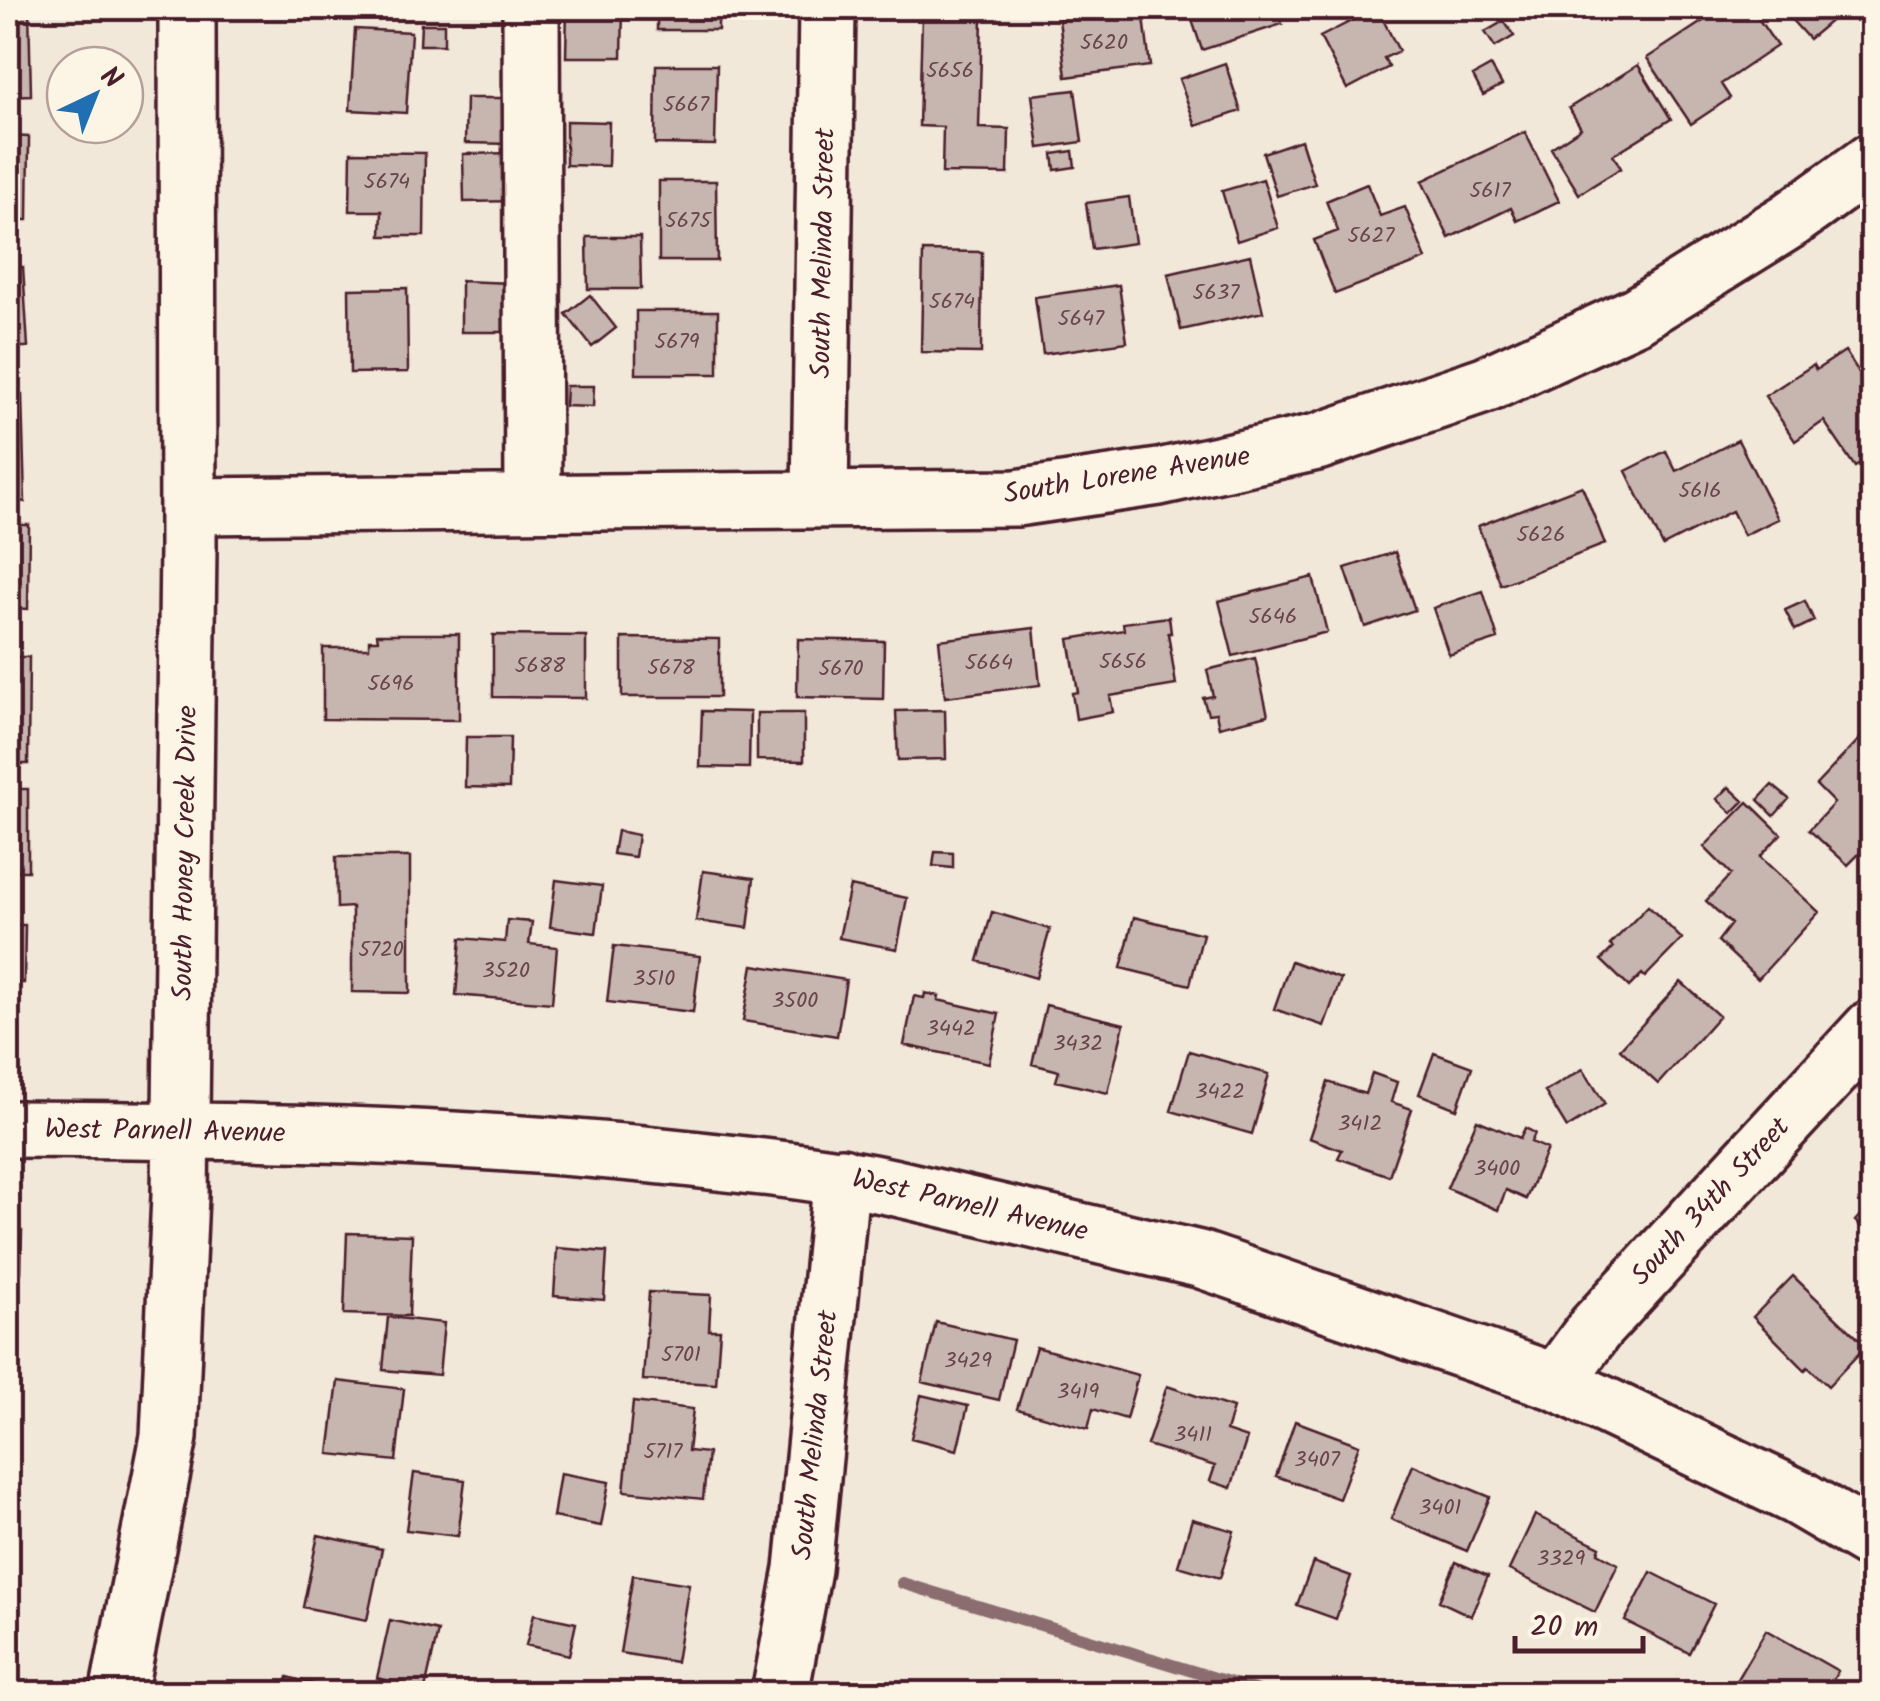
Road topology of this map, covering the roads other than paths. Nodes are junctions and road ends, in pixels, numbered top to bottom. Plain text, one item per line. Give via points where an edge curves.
1 (187, 8) edge
2 (532, 8) edge
3 (828, 8) edge
4 (1872, 161) edge
5 (820, 498) junction
6 (532, 502) junction
7 (189, 506) junction
8 (1872, 1028) edge
9 (8, 1129) edge
10 (182, 1130) junction
11 (842, 1176) junction
12 (1556, 1382) junction
13 (1872, 1540) edge
14 (118, 1694) edge
15 (780, 1694) edge

1 - 7 street, South Honey Creek Drive
2 - 6 street
3 - 5 street, South Melinda Street
4 - 5 street, South Lorene Avenue via 1637,315 1486,384 1317,442 1159,477 1016,498
5 - 6 street, South Lorene Avenue
6 - 7 street, South Lorene Avenue
7 - 10 street, South Honey Creek Drive
8 - 12 street, South 34th Street via 1596,1327
9 - 10 street, West Parnell Avenue
10 - 11 street, West Parnell Avenue via 562,1145
10 - 14 street, South Honey Creek Drive via 169,1438
11 - 12 street, West Parnell Avenue via 1199,1259
11 - 15 street, South Melinda Street via 803,1570
12 - 13 street, West Parnell Avenue

